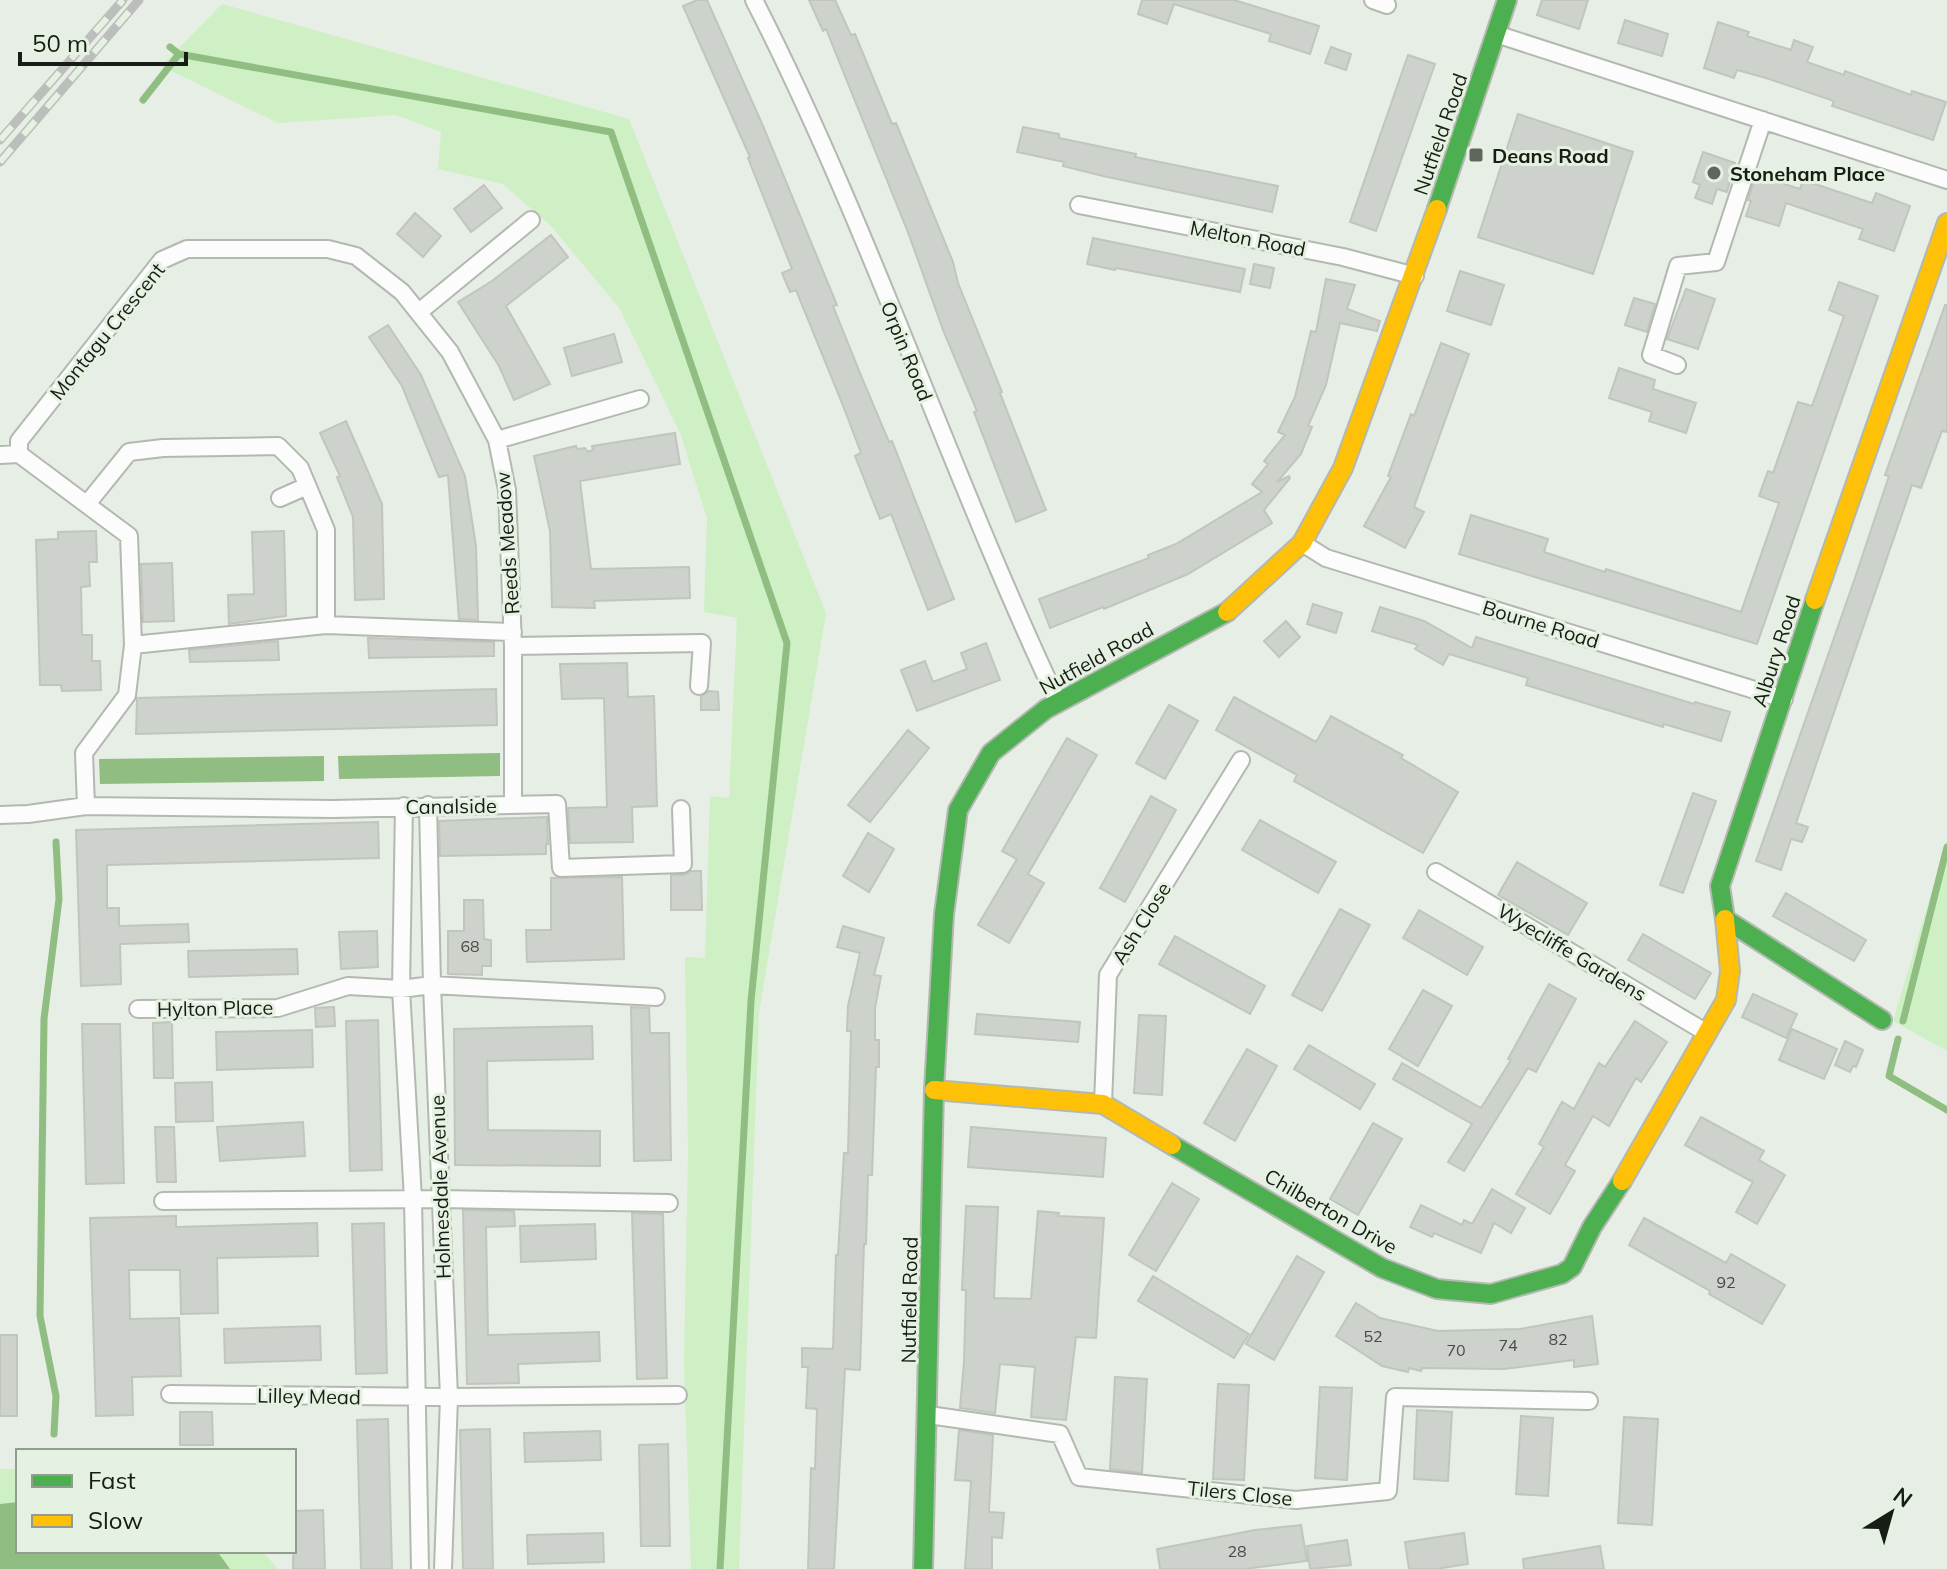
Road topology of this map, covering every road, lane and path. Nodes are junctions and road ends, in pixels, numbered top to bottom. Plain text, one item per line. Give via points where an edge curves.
1 (754, 0) edge
2 (1507, 0) edge
3 (1496, 34) junction
4 (1763, 120) junction
5 (1947, 180) edge
6 (1079, 205) dead end
7 (531, 220) dead end
8 (1947, 223) edge
9 (1415, 276) junction
10 (402, 292) joint
11 (419, 312) junction
12 (1677, 365) dead end
13 (640, 399) dead end
14 (497, 440) junction
15 (19, 454) junction
16 (0, 455) edge
17 (307, 486) junction
18 (280, 498) dead end
19 (87, 504) junction
20 (1302, 543) junction
21 (326, 625) junction
22 (513, 639) junction
23 (133, 645) junction
24 (699, 686) dead end
25 (1784, 699) junction
26 (1058, 702) junction
27 (1241, 760) dead end
28 (428, 805) junction
29 (513, 805) junction
30 (86, 806) junction
31 (404, 806) junction
32 (681, 809) dead end
33 (0, 815) edge
34 (1436, 872) dead end
35 (1725, 919) junction
36 (432, 985) junction
37 (401, 989) junction
38 (656, 997) dead end
39 (138, 1009) dead end
40 (1882, 1020) dead end
41 (1707, 1033) junction
42 (934, 1090) junction
43 (1103, 1104) junction
44 (413, 1199) junction
45 (440, 1199) junction
46 (163, 1201) dead end
47 (669, 1203) dead end
48 (170, 1394) dead end
49 (678, 1395) dead end
50 (417, 1397) junction
51 (449, 1397) junction
52 (1589, 1401) dead end
53 (929, 1415) junction
54 (420, 1569) edge
55 (443, 1569) edge
56 (923, 1569) edge

1 - 26 street, Orpin Road via 801,92 997,569
2 - 3 street, Nutfield Road
3 - 4 street
3 - 9 street, Nutfield Road
4 - 5 street
4 - 12 street via 1716,262 1678,266 1651,355
6 - 9 street, Melton Road
7 - 11 street
8 - 25 street, Albury Road
9 - 20 street, Nutfield Road via 1343,468
10 - 11 street, Reeds Meadow
10 - 15 street, Montagu Crescent via 356,256 328,249 174,253 155,267 19,441
11 - 14 street, Reeds Meadow via 450,352
13 - 14 street
14 - 22 street, Reeds Meadow via 507,490
15 - 16 street
15 - 19 street
17 - 18 street
17 - 19 street via 300,468 278,446 139,449 121,460
17 - 21 street via 326,530
19 - 23 street via 129,536
20 - 25 street, Bourne Road via 1326,558
20 - 26 street, Nutfield Road via 1234,608
21 - 22 street, Reeds Meadow
21 - 23 street, Reeds Meadow
22 - 24 street via 702,643
22 - 29 street, Canalside
23 - 30 street via 127,695 84,753
25 - 35 street, Albury Road via 1722,878
26 - 42 street, Nutfield Road via 991,753 958,810 944,914
27 - 43 street, Ash Close via 1108,975
28 - 29 street, Canalside
28 - 31 street, Canalside
28 - 36 street, Holmesdale Avenue
29 - 32 street via 557,804 561,868 683,864
30 - 31 street, Canalside
30 - 33 street, Canalside
31 - 37 street, Holmesdale Avenue
34 - 41 street, Wyecliffe Gardens
35 - 40 street
35 - 41 street, Chilberton Drive via 1730,971 1726,1000
36 - 37 street, Hylton Place
36 - 38 street, Hylton Place
36 - 45 street, Holmesdale Avenue
37 - 39 street, Hylton Place via 348,986 278,1008
37 - 44 street, Holmesdale Avenue
41 - 43 street, Chilberton Drive via 1572,1267 1491,1294 1437,1289 1382,1268
42 - 43 street, Chilberton Drive
42 - 53 street, Nutfield Road
44 - 45 street
44 - 46 street
44 - 50 street, Holmesdale Avenue
45 - 47 street
45 - 51 street, Holmesdale Avenue
48 - 50 street, Lilley Mead
49 - 51 street, Lilley Mead
50 - 51 street, Lilley Mead
50 - 54 street, Holmesdale Avenue
51 - 55 street, Holmesdale Avenue
52 - 53 street, Tilers Close via 1395,1397 1388,1491 1296,1500 1079,1477 1060,1434
53 - 56 street, Nutfield Road

